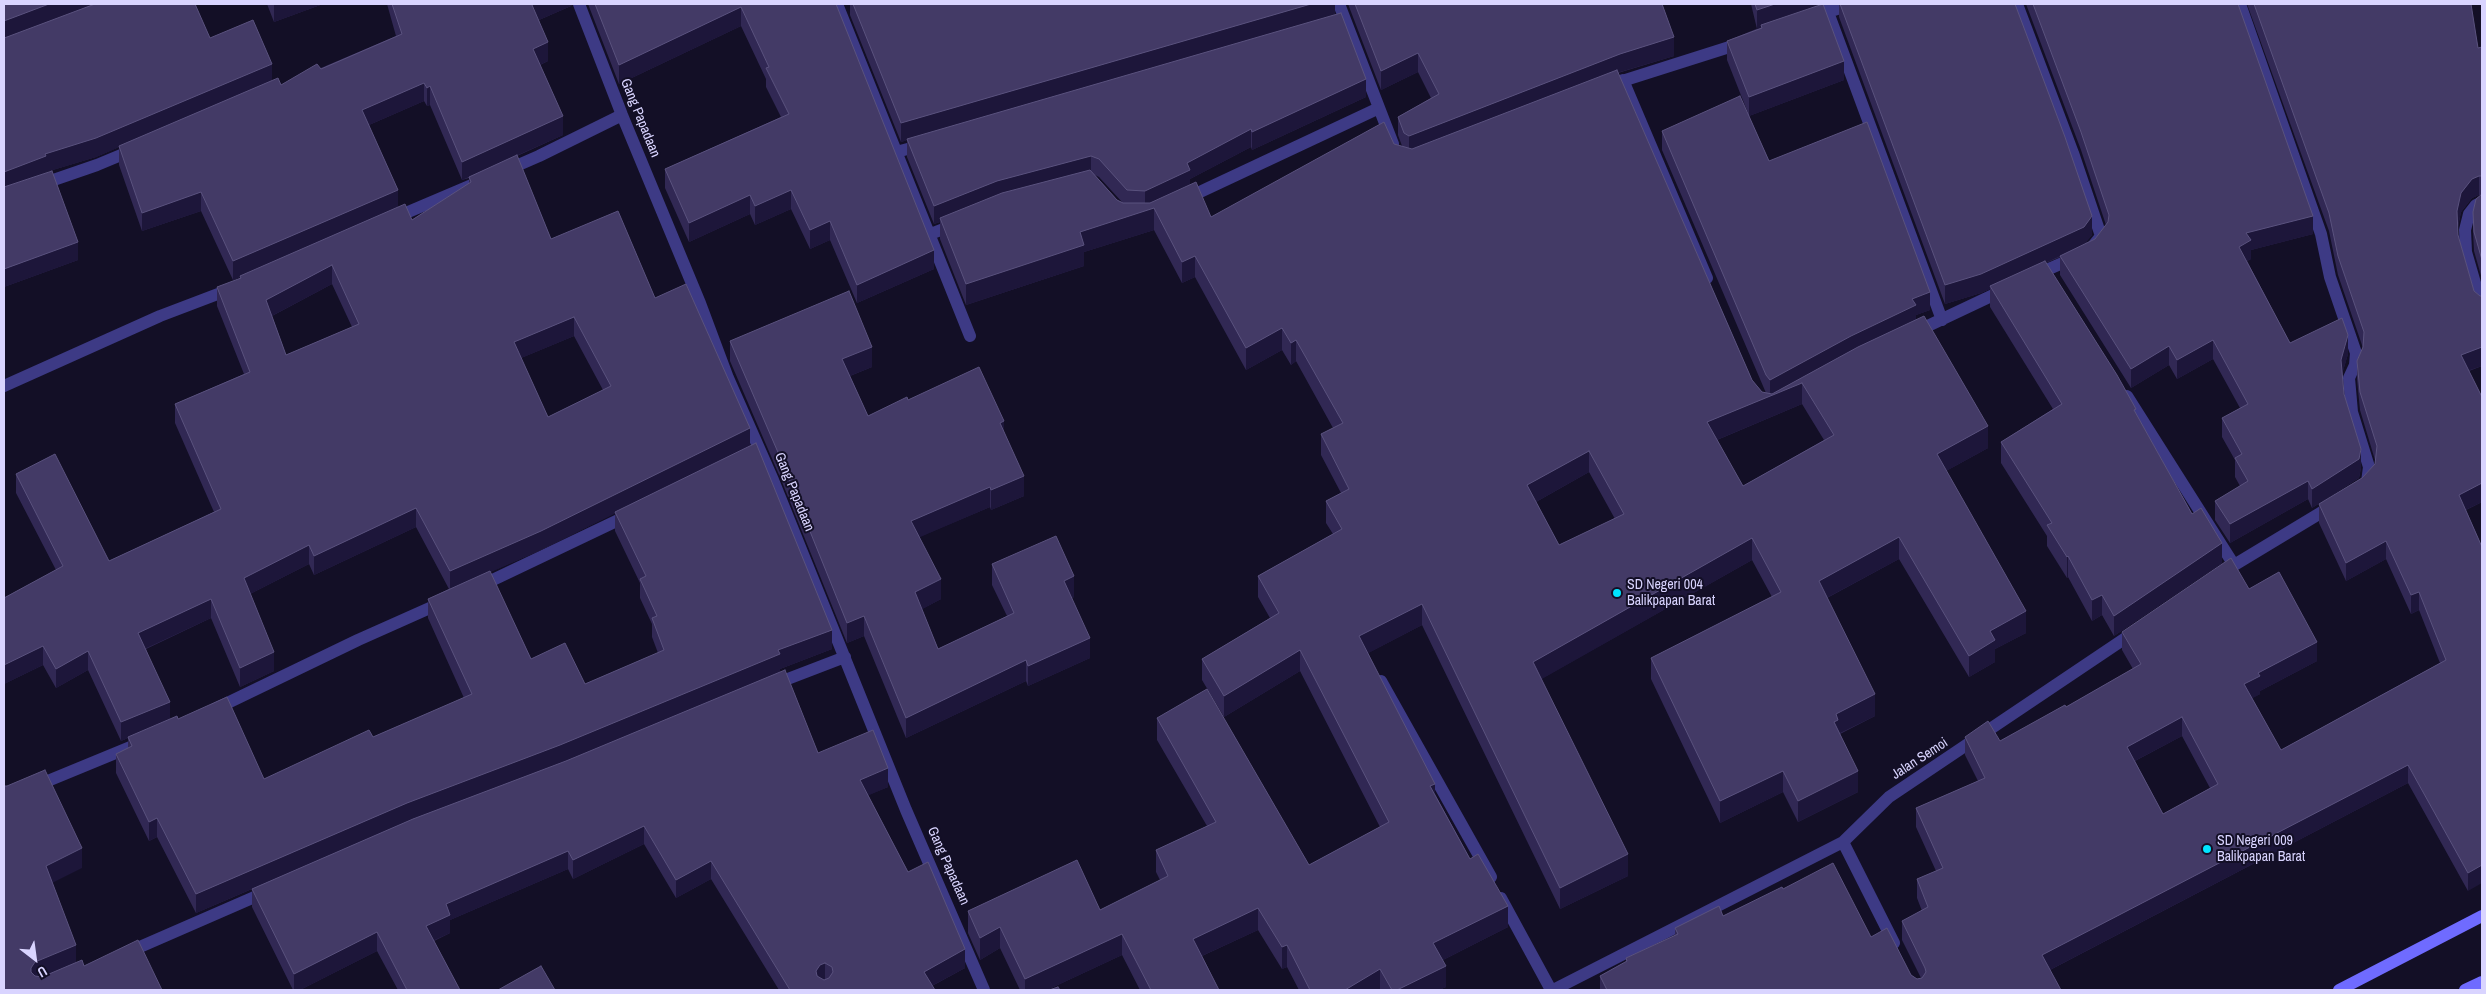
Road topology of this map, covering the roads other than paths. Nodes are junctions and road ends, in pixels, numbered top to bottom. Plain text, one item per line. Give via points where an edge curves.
1 (579, 4) edge
2 (1339, 4) edge
3 (1852, 4) edge
4 (2017, 4) edge
5 (2240, 4) edge
6 (842, 7) edge
7 (1827, 8) edge
8 (1802, 21) edge
9 (1758, 37) edge
10 (1623, 80) junction
11 (1604, 87) edge
12 (1379, 108) junction
13 (622, 115) junction
14 (934, 141) edge
15 (142, 146) edge
16 (896, 152) junction
17 (1398, 158) edge
18 (30, 188) edge
19 (2482, 202) edge
20 (1174, 204) edge
21 (972, 217) edge
22 (383, 223) edge
23 (928, 235) junction
24 (241, 285) edge
25 (1713, 291) edge
26 (2482, 307) edge
27 (1942, 320) junction
28 (970, 336) dead end
29 (1907, 336) edge
30 (4, 386) edge
31 (2122, 388) edge
32 (639, 510) edge
33 (2234, 564) junction
34 (2209, 581) edge
35 (2144, 626) edge
36 (845, 657) junction
37 (1380, 679) edge
38 (757, 691) edge
39 (200, 716) edge
40 (149, 739) edge
41 (4, 799) edge
42 (1843, 842) junction
43 (280, 886) edge
44 (2482, 916) edge
45 (1900, 956) edge
46 (117, 957) edge
47 (2482, 982) edge
48 (984, 990) edge
49 (1552, 990) edge
50 (2339, 990) edge
51 (2465, 990) edge

1 - 13 street, Gang Papadaan
2 - 12 street via 1340,22
3 - 7 street
4 - 27 street via 2101,236 2088,252 2050,274
5 - 33 street via 2320,234 2330,277 2356,353 2349,378 2352,412 2369,468 2367,482 2345,498
6 - 16 street
7 - 8 street
7 - 27 street
9 - 10 street
10 - 11 street
10 - 25 street
12 - 17 street
12 - 20 street
13 - 22 street via 539,156
13 - 36 street, Gang Papadaan via 700,303 756,453
14 - 16 street
15 - 18 street
16 - 23 street
19 - 26 street via 2469,214 2465,230 2466,252
21 - 23 street
23 - 28 street
24 - 30 street via 160,316
27 - 29 street
31 - 33 street
32 - 39 street
33 - 34 street
35 - 42 street, Jalan Semoi via 1890,797
36 - 38 street
36 - 48 street, Gang Papadaan via 906,810
37 - 49 street
40 - 41 street
42 - 45 street
42 - 49 street, Jalan Semoi
43 - 46 street
44 - 50 main road
47 - 51 main road

